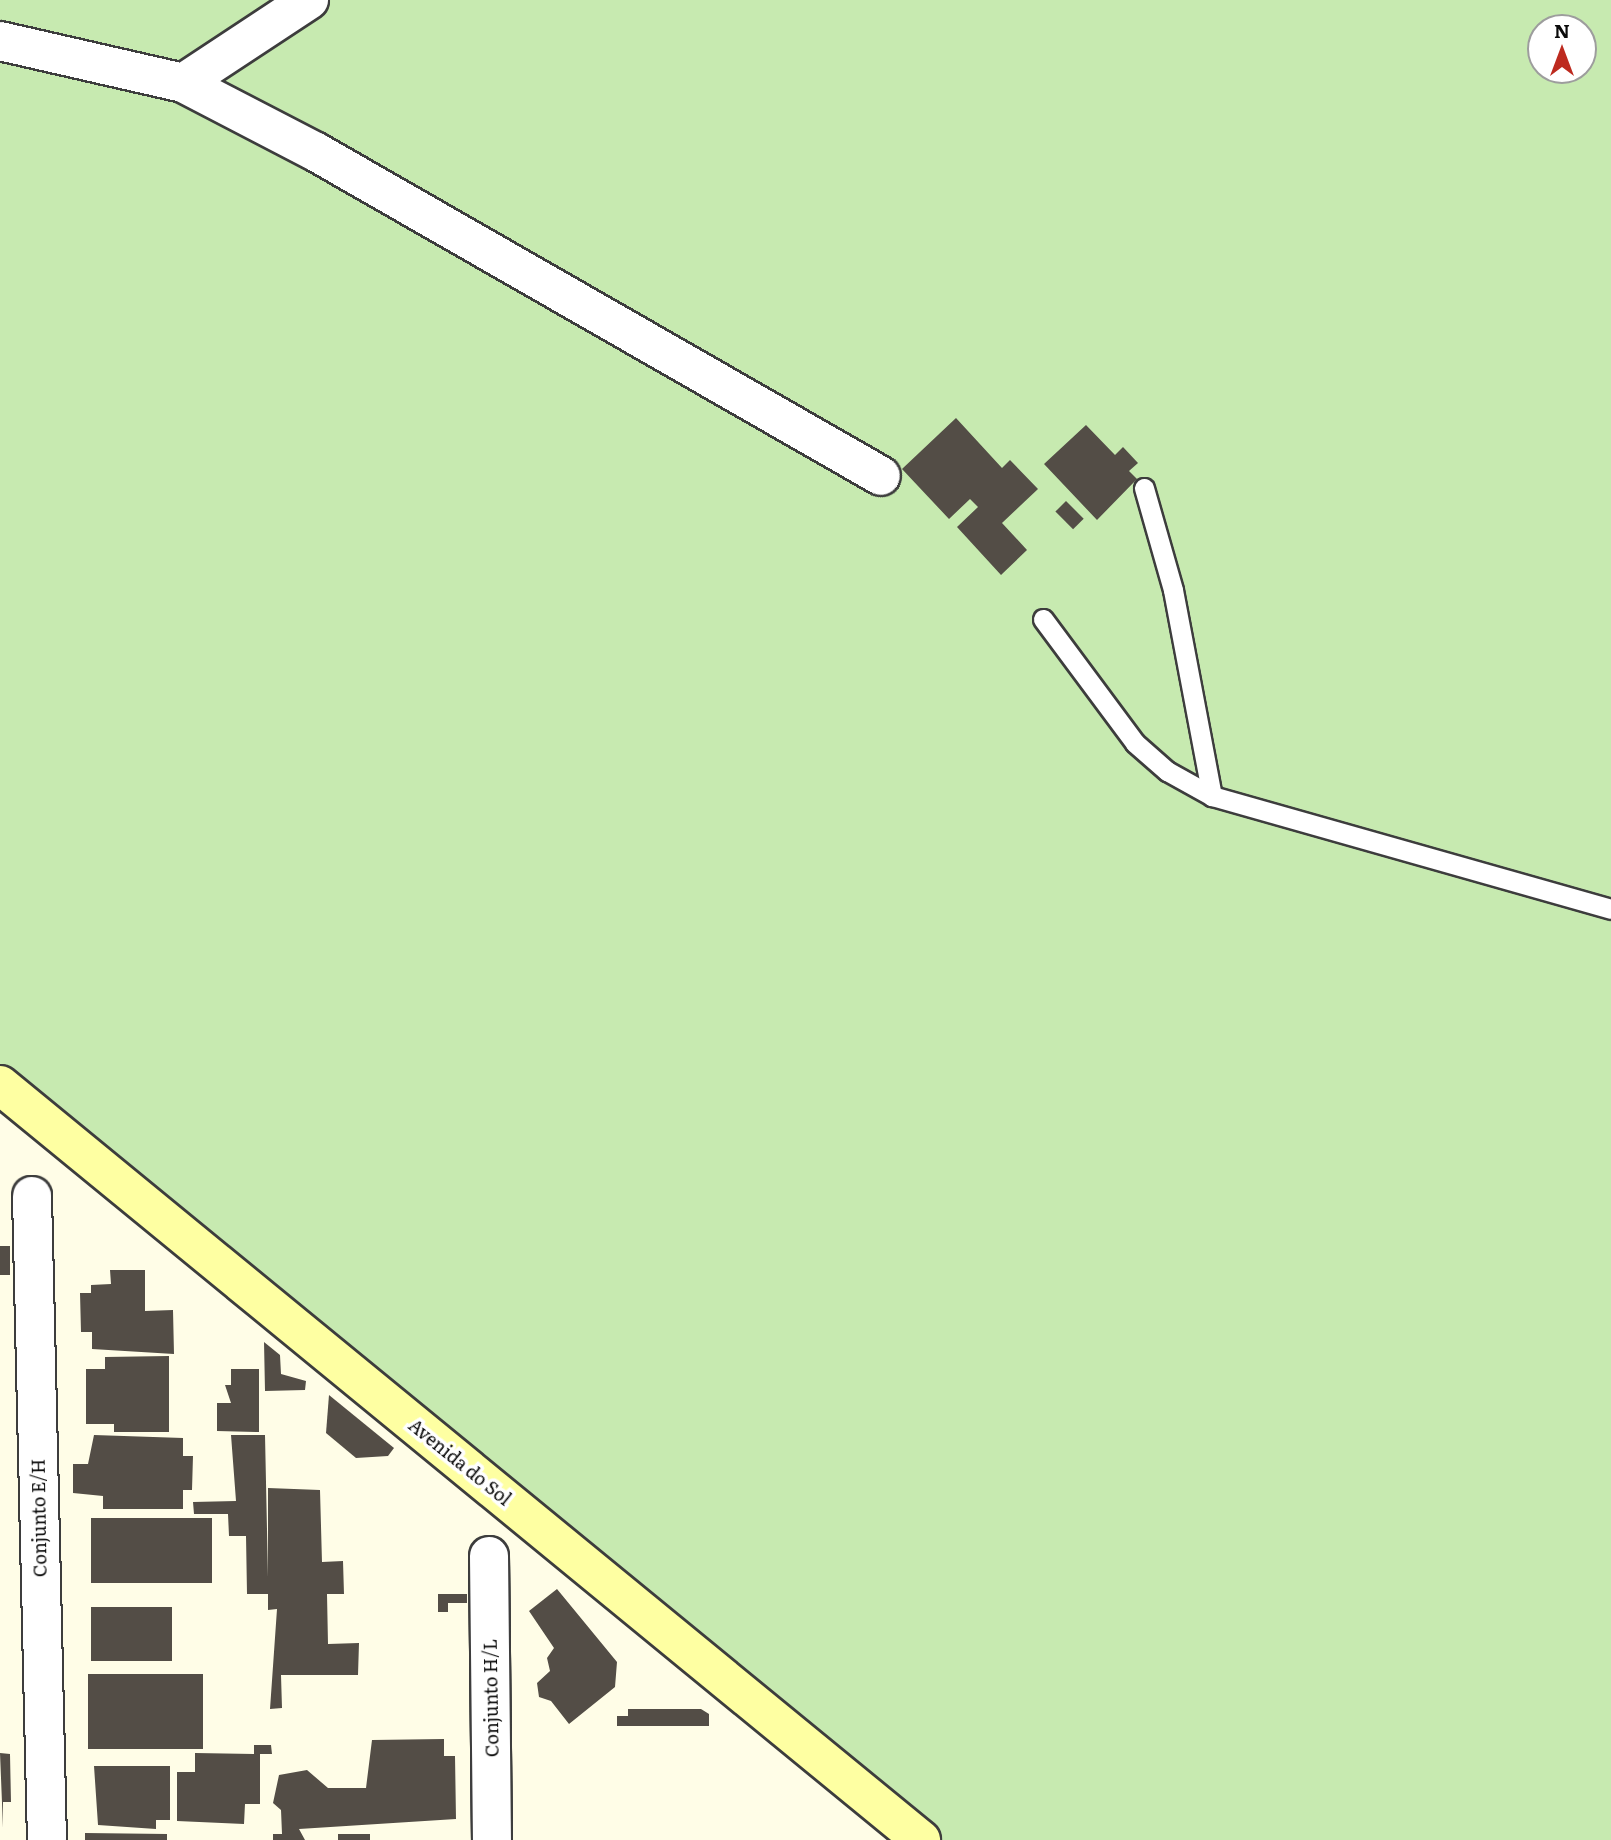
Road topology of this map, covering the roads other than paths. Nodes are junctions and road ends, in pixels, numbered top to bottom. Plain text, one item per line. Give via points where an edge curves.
1 (309, 0) edge
2 (0, 41) edge
3 (183, 83) junction
4 (881, 476) dead end
5 (1144, 488) dead end
6 (1043, 619) dead end
7 (1212, 796) junction
8 (1611, 909) edge
9 (0, 1085) edge
10 (32, 1196) dead end
11 (489, 1556) dead end
12 (47, 1840) edge
13 (492, 1840) edge
14 (921, 1840) edge

1 - 3 street
2 - 3 street
3 - 4 street via 316,152
5 - 7 lane via 1179,615
6 - 7 lane via 1135,743 1167,771
7 - 8 lane
9 - 14 street, Avenida do Sol
10 - 12 street, Conjunto E/H
11 - 13 street, Conjunto H/L

